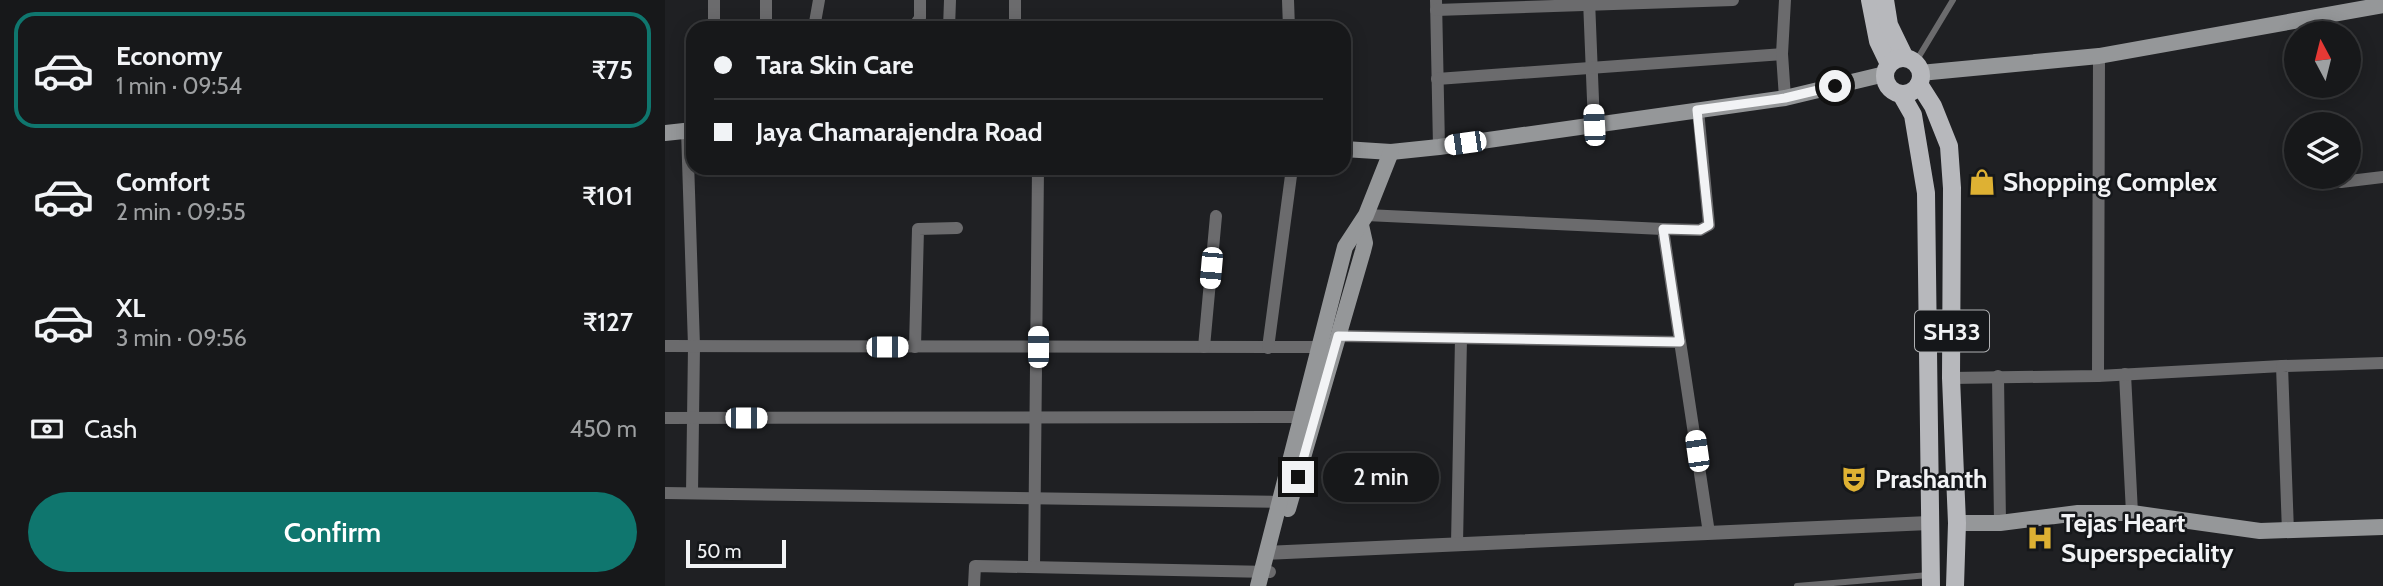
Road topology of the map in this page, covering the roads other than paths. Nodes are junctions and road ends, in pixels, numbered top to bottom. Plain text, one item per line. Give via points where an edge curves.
1 (714, 0) edge
2 (766, 0) edge
3 (819, 0) edge
4 (921, 0) edge
5 (950, 0) edge
6 (1015, 0) edge
7 (1287, 0) edge
8 (1732, 0) edge
9 (1786, 0) edge
10 (1870, 0) edge
11 (1885, 0) edge
12 (1953, 0) edge
13 (1636, 2) edge
14 (1589, 3) edge
15 (1436, 5) edge
16 (2383, 5) edge
17 (714, 21) edge
18 (766, 21) edge
19 (815, 21) edge
20 (918, 21) edge
21 (949, 21) edge
22 (1015, 21) edge
23 (1288, 21) edge
24 (1783, 54) junction
25 (2099, 56) junction
26 (1591, 69) junction
27 (1906, 69) junction
28 (1437, 79) junction
29 (1901, 94) junction
30 (1785, 98) junction
31 (1697, 110) junction
32 (1594, 125) junction
33 (686, 130) edge
34 (665, 132) edge
35 (1439, 147) junction
36 (1351, 149) edge
37 (1391, 152) junction
38 (691, 175) edge
39 (1038, 175) edge
40 (1291, 175) edge
41 (2383, 177) edge
42 (2361, 180) edge
43 (1216, 216) dead end
44 (1363, 220) junction
45 (957, 228) dead end
46 (1663, 229) junction
47 (1461, 338) junction
48 (1680, 342) junction
49 (1331, 344) junction
50 (665, 346) edge
51 (694, 346) junction
52 (915, 347) junction
53 (1038, 347) junction
54 (1204, 347) junction
55 (1268, 348) junction
56 (2383, 363) edge
57 (2282, 366) junction
58 (2125, 374) junction
59 (1998, 376) junction
60 (2098, 376) junction
61 (1951, 378) junction
62 (1302, 417) junction
63 (665, 418) edge
64 (693, 418) junction
65 (1037, 418) junction
66 (665, 492) edge
67 (692, 493) junction
68 (1036, 498) junction
69 (1285, 501) junction
70 (2132, 513) junction
71 (1929, 523) junction
72 (1957, 523) junction
73 (2000, 523) junction
74 (2383, 527) edge
75 (2288, 532) junction
76 (1709, 533) junction
77 (1457, 544) junction
78 (1270, 553) junction
79 (1034, 567) junction
80 (1264, 579) edge
81 (1931, 580) edge
82 (974, 586) edge
83 (1797, 586) edge
84 (1955, 586) edge

1 - 17 street
2 - 18 street
3 - 19 street
4 - 20 street
5 - 21 street
6 - 22 street
7 - 23 street
8 - 13 street
9 - 24 street
10 - 27 main road, SH33 via 1878,41
11 - 27 main road, SH33
12 - 27 lane
13 - 14 street
14 - 15 street
14 - 26 street
15 - 28 street
16 - 25 main road
24 - 26 street
24 - 30 street
25 - 27 main road
25 - 60 street
26 - 28 street
26 - 32 street
27 - 29 main road via 1913,91
27 - 29 main road, SH33 via 1887,85
27 - 30 main road
27 - 61 main road, SH33 via 1933,106 1949,146
28 - 35 street
29 - 71 main road via 1913,115 1926,193
30 - 31 main road
31 - 32 main road
31 - 46 street via 1709,225 1700,230
32 - 35 main road
33 - 34 main road
35 - 37 main road
36 - 37 main road
37 - 44 main road
38 - 51 street
39 - 53 street
40 - 55 street
41 - 42 street
43 - 54 street
44 - 46 street
44 - 49 main road via 1345,247
45 - 52 street via 918,229
46 - 48 street
47 - 48 street
47 - 49 street
47 - 77 street
48 - 76 street
49 - 55 street
49 - 62 main road
49 - 69 main road
50 - 51 street
51 - 52 street
51 - 64 street
52 - 53 street
53 - 54 street
53 - 65 street
54 - 55 street
56 - 57 street
57 - 58 street
57 - 75 street
58 - 60 street
58 - 70 street
59 - 60 street
59 - 61 street
59 - 73 street
61 - 72 main road, SH33
62 - 65 street
62 - 69 main road
63 - 64 street
64 - 65 street
64 - 67 street
65 - 68 street
66 - 67 street
67 - 68 street
68 - 69 street
68 - 79 street
69 - 78 main road
70 - 73 main road via 2078,513
70 - 75 main road
71 - 76 street
71 - 81 main road
72 - 73 main road
72 - 84 main road, SH33
74 - 75 main road
76 - 77 street
77 - 78 street
78 - 80 main road
79 - 80 street
79 - 82 street via 975,566
81 - 83 lane

